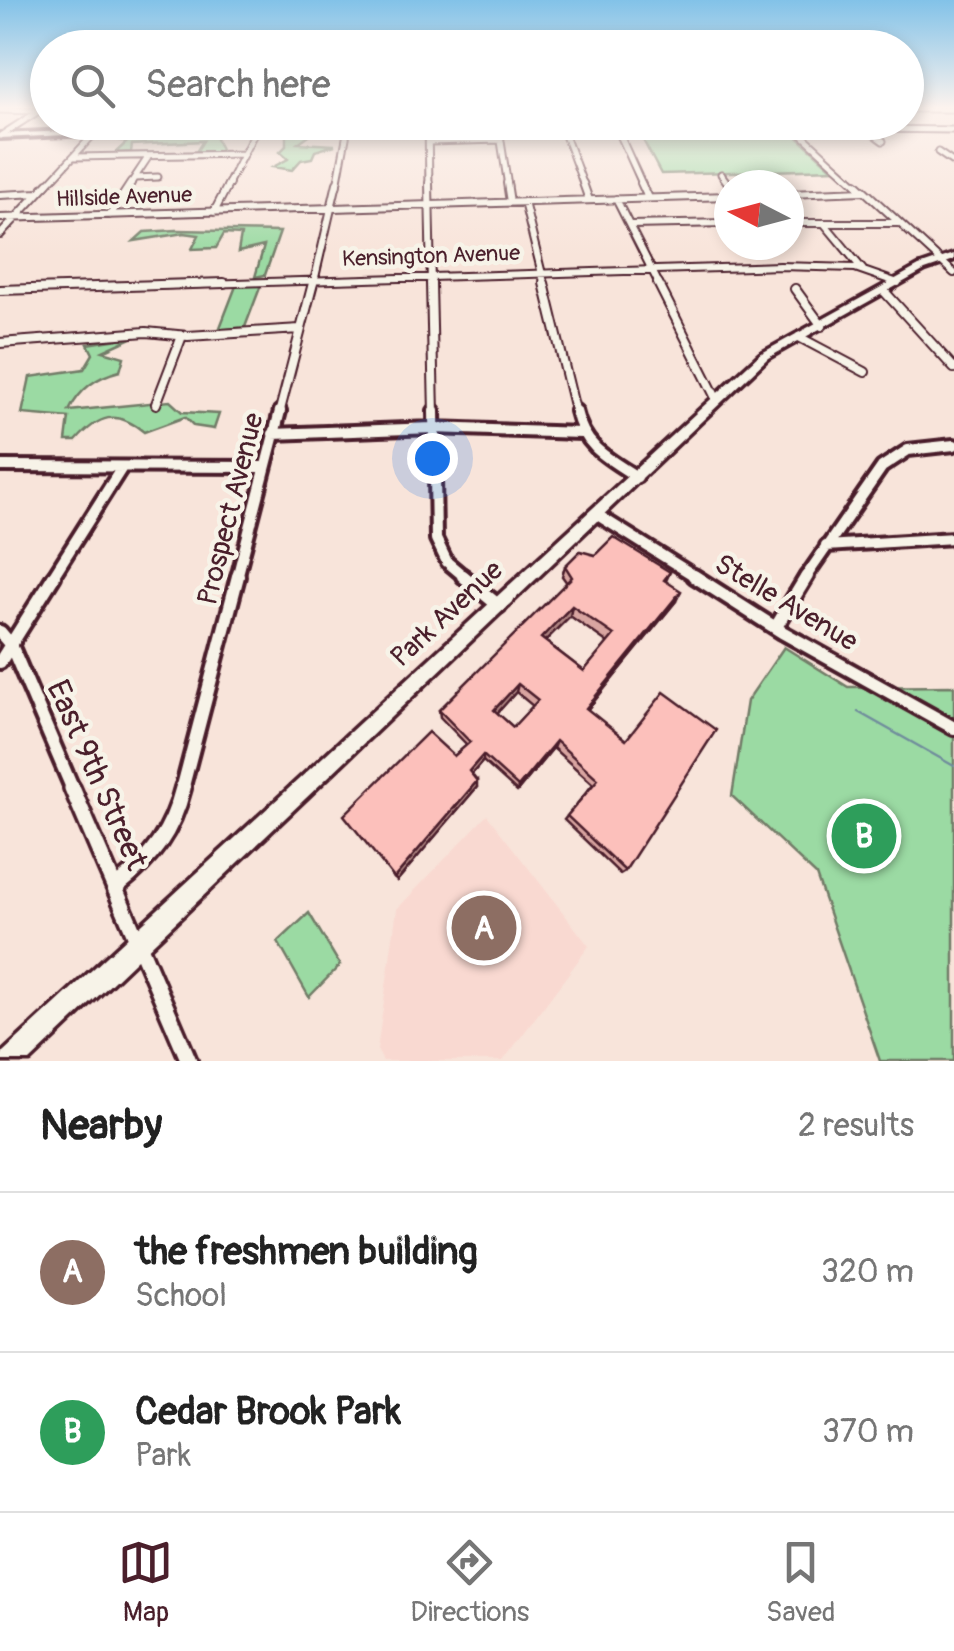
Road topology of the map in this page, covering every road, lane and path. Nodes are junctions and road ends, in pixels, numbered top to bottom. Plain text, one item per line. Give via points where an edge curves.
1 (73, 156) edge
2 (149, 156) edge
3 (243, 157) edge
4 (342, 157) edge
5 (430, 157) edge
6 (503, 157) edge
7 (573, 157) edge
8 (629, 157) edge
9 (826, 157) edge
10 (158, 177) dead end
11 (135, 178) junction
12 (864, 190) junction
13 (39, 193) junction
14 (804, 193) edge
15 (3, 194) edge
16 (714, 196) edge
17 (648, 198) junction
18 (616, 199) junction
19 (589, 200) junction
20 (510, 202) junction
21 (524, 202) junction
22 (432, 204) junction
23 (332, 210) junction
24 (214, 212) junction
25 (110, 216) junction
26 (0, 218) edge
27 (16, 218) junction
28 (714, 223) edge
29 (804, 223) edge
30 (824, 223) junction
31 (899, 223) junction
32 (630, 225) junction
33 (0, 235) edge
34 (947, 258) edge
35 (652, 268) junction
36 (542, 270) junction
37 (863, 270) junction
38 (954, 273) edge
39 (432, 274) junction
40 (313, 278) junction
41 (891, 287) junction
42 (796, 289) dead end
43 (0, 290) edge
44 (822, 326) junction
45 (300, 329) junction
46 (182, 336) junction
47 (800, 338) junction
48 (0, 344) edge
49 (954, 368) edge
50 (865, 372) dead end
51 (716, 398) junction
52 (156, 404) dead end
53 (433, 428) junction
54 (581, 433) junction
55 (273, 434) junction
56 (954, 445) edge
57 (0, 466) edge
58 (265, 467) junction
59 (121, 469) junction
60 (637, 477) junction
61 (596, 514) junction
62 (954, 538) edge
63 (826, 546) junction
64 (498, 606) junction
65 (776, 628) junction
66 (0, 632) edge
67 (11, 646) junction
68 (0, 662) edge
69 (954, 728) edge
70 (116, 886) junction
71 (140, 943) junction
72 (12, 1061) edge
73 (189, 1061) edge

1 - 13 street
2 - 11 street
3 - 24 street
4 - 23 street, Prospect Avenue
5 - 22 street
6 - 20 street
7 - 19 street
8 - 17 street
9 - 12 street
10 - 11 street
11 - 25 street
12 - 14 street
12 - 31 street
13 - 15 street
13 - 27 street
16 - 17 street, Hillside Avenue
17 - 18 street, Hillside Avenue
18 - 19 street, Hillside Avenue
18 - 32 street
19 - 21 street, Hillside Avenue
20 - 21 street, Hillside Avenue
20 - 22 street, Hillside Avenue
21 - 36 street
22 - 23 street, Hillside Avenue
22 - 39 street
23 - 24 street, Hillside Avenue
23 - 40 street, Prospect Avenue
24 - 25 street, Hillside Avenue
25 - 27 street, Hillside Avenue
26 - 27 street, Hillside Avenue
27 - 33 street
28 - 32 street
29 - 30 street
30 - 31 street
30 - 37 street
31 - 34 street
32 - 35 street
34 - 38 street
34 - 41 main road, Park Avenue
35 - 36 street, Kensington Avenue
35 - 37 street, Kensington Avenue
35 - 51 street
36 - 39 street, Kensington Avenue
36 - 54 street
37 - 41 street
39 - 40 street, Kensington Avenue
39 - 53 street
40 - 43 street, Kensington Avenue
40 - 45 street, Prospect Avenue
41 - 44 main road, Park Avenue
41 - 49 street
42 - 44 street
44 - 47 main road, Park Avenue
45 - 46 street
45 - 55 street, Prospect Avenue
46 - 48 street via 146,332
46 - 52 street
47 - 50 street
47 - 51 main road, Park Avenue via 764,356
51 - 60 main road, Park Avenue
53 - 54 street
53 - 55 street
53 - 64 street via 440,550
54 - 60 street
55 - 58 street, Prospect Avenue
56 - 63 street via 911,449 886,462
57 - 59 street
58 - 59 street
58 - 70 street, Prospect Avenue via 175,818 150,860
59 - 67 street
60 - 61 main road, Park Avenue
61 - 64 main road, Park Avenue
61 - 65 street, Stelle Avenue
62 - 63 street
63 - 65 street
64 - 71 main road, Park Avenue
65 - 69 street, Stelle Avenue
66 - 67 street, East 9th Street
67 - 68 street
67 - 70 street, East 9th Street
70 - 71 street, East 9th Street
71 - 72 main road, Park Avenue
71 - 73 street, East 9th Street

